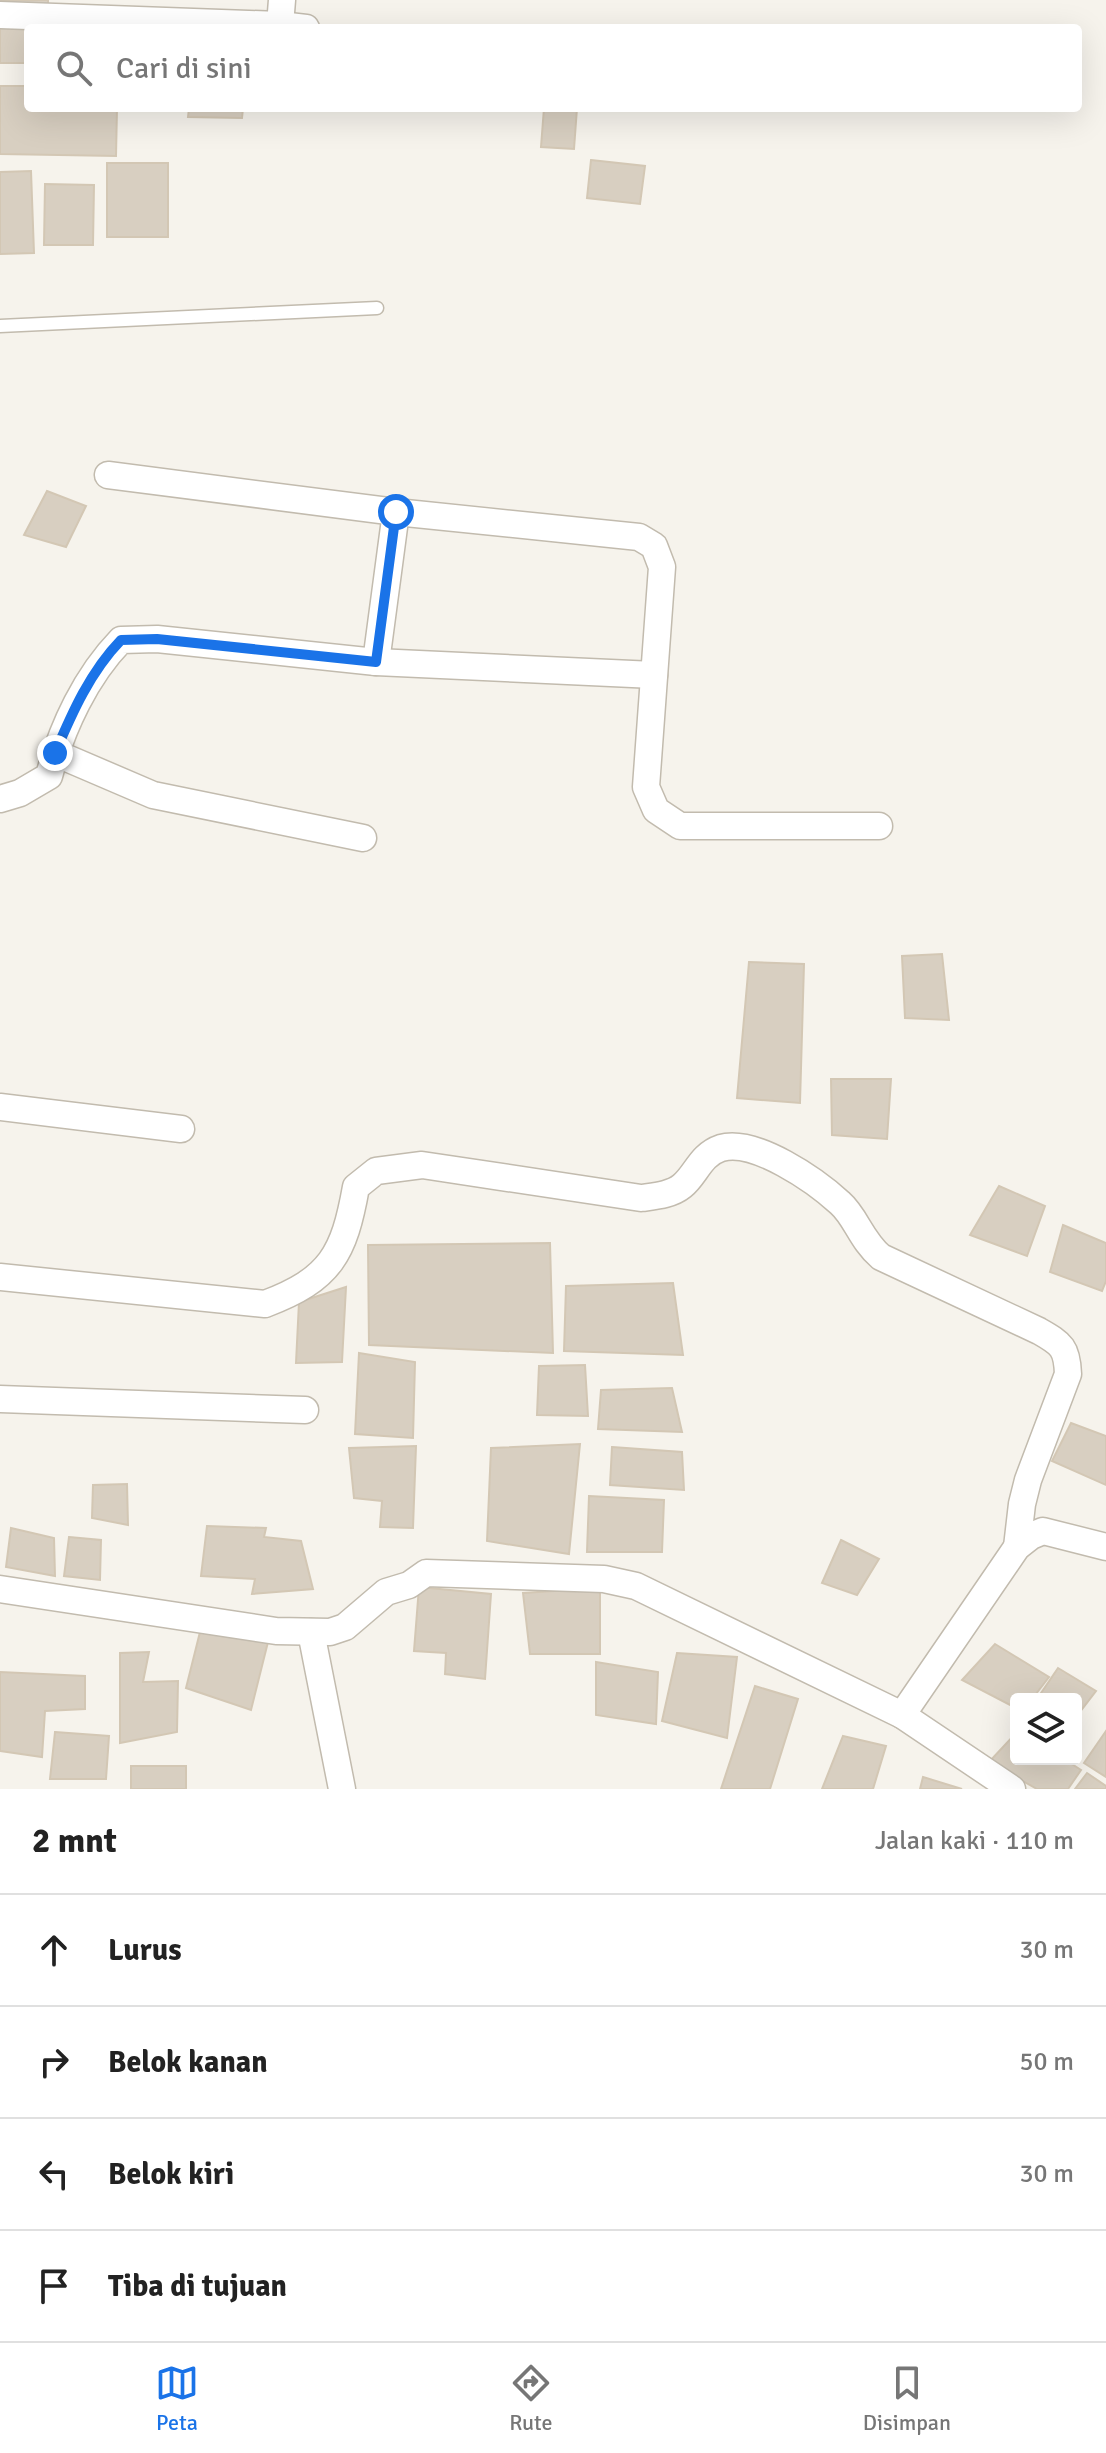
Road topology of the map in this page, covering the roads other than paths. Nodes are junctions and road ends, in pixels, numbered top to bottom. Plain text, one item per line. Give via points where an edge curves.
1 (0, 15) edge
2 (289, 18) edge
3 (377, 308) dead end
4 (0, 326) edge
5 (108, 475) dead end
6 (396, 512) junction
7 (376, 662) junction
8 (654, 675) junction
9 (55, 753) junction
10 (0, 799) edge
11 (879, 826) dead end
12 (363, 838) dead end
13 (0, 1107) edge
14 (181, 1129) dead end
15 (0, 1277) edge
16 (0, 1399) edge
17 (305, 1410) dead end
18 (1017, 1547) junction
19 (1106, 1547) edge
20 (0, 1589) edge
21 (311, 1632) junction
22 (902, 1715) junction
23 (342, 1789) edge
24 (1012, 1789) edge

1 - 2 street
3 - 4 lane
5 - 6 street
6 - 7 street
6 - 8 street via 639,537 654,546 662,567
7 - 8 street
7 - 9 street via 157,639 121,640 102,659
8 - 11 street via 646,787 656,810 680,826
9 - 10 street via 49,776
9 - 12 street via 153,795
13 - 14 street
15 - 18 street via 265,1304 289,1295 332,1264 349,1229 356,1187 376,1171 422,1165 641,1198 668,1194 720,1149 740,1146 771,1155 843,1205 867,1245 881,1257 1039,1331 1067,1354 1068,1374 1022,1504
16 - 17 street
18 - 19 street via 1043,1531
18 - 22 street
20 - 21 street
21 - 22 street via 345,1627 386,1592 426,1573 604,1579 636,1586
21 - 23 street
22 - 24 street

